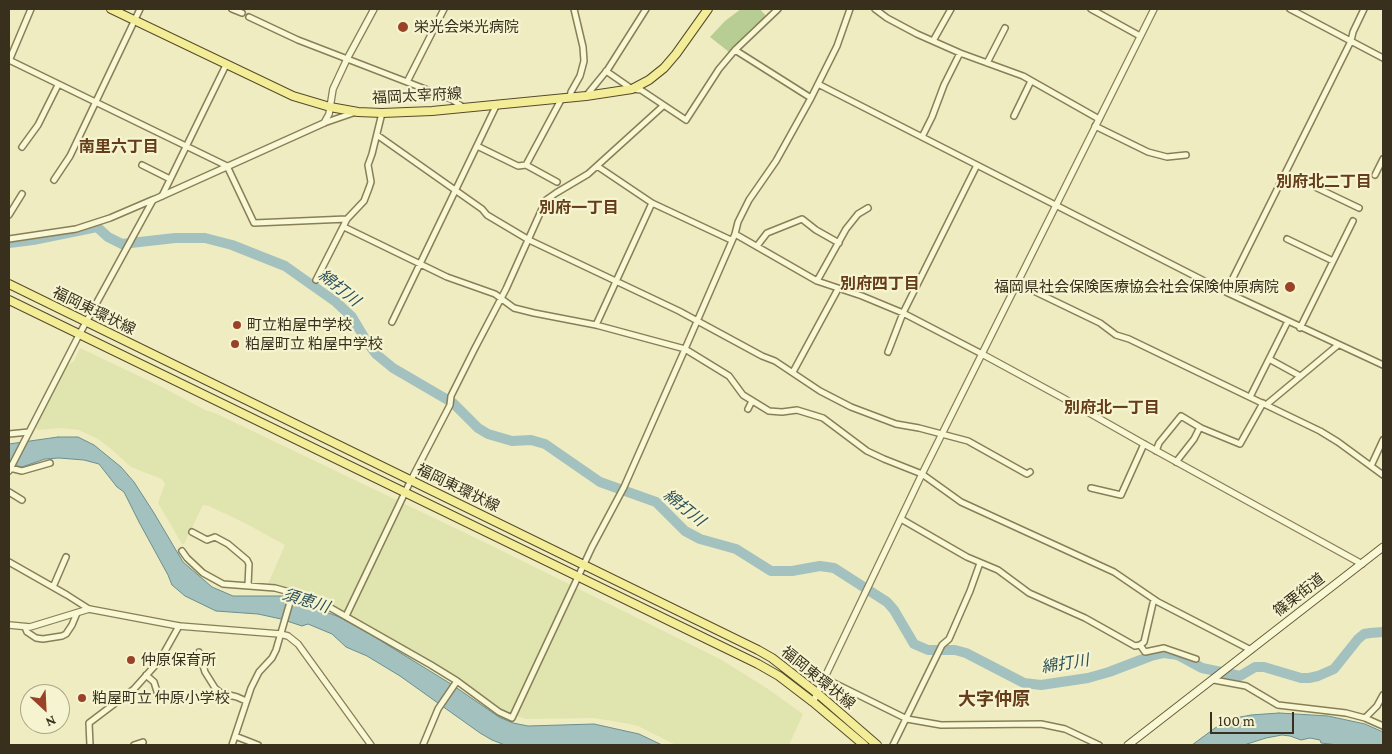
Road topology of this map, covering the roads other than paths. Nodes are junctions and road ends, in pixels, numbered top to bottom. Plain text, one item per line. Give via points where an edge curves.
1 (31, 9) edge
2 (111, 9) edge
3 (140, 9) edge
4 (232, 9) edge
5 (374, 9) edge
6 (444, 9) edge
7 (574, 9) edge
8 (646, 9) edge
9 (708, 9) edge
10 (778, 9) edge
11 (850, 9) edge
12 (875, 9) edge
13 (951, 9) edge
14 (1091, 9) edge
15 (1154, 9) edge
16 (1290, 9) edge
17 (1364, 9) edge
18 (242, 13) dead end
19 (249, 17) dead end
20 (134, 20) junction
21 (1005, 28) dead end
22 (1140, 36) junction
23 (933, 41) junction
24 (1351, 41) junction
25 (735, 50) junction
26 (960, 53) junction
27 (1383, 58) edge
28 (347, 59) junction
29 (9, 60) edge
30 (987, 63) junction
31 (226, 65) junction
32 (606, 71) junction
33 (1031, 81) junction
34 (408, 82) junction
35 (58, 84) junction
36 (818, 84) junction
37 (632, 89) junction
38 (586, 96) junction
39 (566, 98) junction
40 (811, 98) junction
41 (96, 103) junction
42 (497, 104) junction
43 (663, 106) junction
44 (330, 107) junction
45 (463, 108) junction
46 (358, 112) junction
47 (382, 112) junction
48 (1014, 116) dead end
49 (1099, 118) junction
50 (324, 123) junction
51 (1095, 126) junction
52 (377, 135) junction
53 (922, 137) junction
54 (185, 146) junction
55 (477, 146) junction
56 (22, 147) dead end
57 (1186, 155) dead end
58 (1383, 159) edge
59 (142, 165) dead end
60 (526, 165) junction
61 (977, 165) junction
62 (227, 166) junction
63 (597, 166) junction
64 (1375, 176) dead end
65 (170, 179) junction
66 (54, 180) dead end
67 (557, 182) dead end
68 (1314, 186) dead end
69 (454, 190) junction
70 (22, 194) dead end
71 (162, 196) junction
72 (153, 200) junction
73 (652, 204) junction
74 (1055, 206) junction
75 (868, 208) dead end
76 (1359, 208) dead end
77 (9, 215) edge
78 (348, 219) junction
79 (1353, 221) dead end
80 (344, 227) junction
81 (735, 234) junction
82 (9, 239) edge
83 (1287, 239) dead end
84 (529, 240) junction
85 (731, 240) junction
86 (839, 243) junction
87 (757, 246) junction
88 (1333, 261) junction
89 (420, 264) junction
90 (316, 280) dead end
91 (817, 281) junction
92 (616, 282) junction
93 (1017, 283) junction
94 (9, 284) edge
95 (838, 289) junction
96 (1226, 292) junction
97 (501, 297) junction
98 (9, 300) edge
99 (903, 313) junction
100 (696, 321) junction
101 (1288, 321) junction
102 (86, 322) junction
103 (392, 322) dead end
104 (596, 325) junction
105 (1300, 328) junction
106 (79, 335) junction
107 (1338, 345) junction
108 (685, 349) junction
109 (888, 352) dead end
110 (982, 354) junction
111 (1269, 358) junction
112 (1383, 365) edge
113 (793, 372) junction
114 (1300, 376) junction
115 (1250, 397) junction
116 (752, 401) junction
117 (1265, 404) junction
118 (748, 409) dead end
119 (1201, 428) junction
120 (29, 433) junction
121 (9, 434) edge
122 (942, 435) junction
123 (1383, 440) edge
124 (1144, 444) junction
125 (1156, 451) junction
126 (1176, 462) junction
127 (50, 463) dead end
128 (1371, 466) junction
129 (10, 469) edge
130 (1030, 472) dead end
131 (922, 474) junction
132 (1383, 475) edge
133 (411, 480) junction
134 (1091, 488) dead end
135 (9, 492) edge
136 (405, 492) junction
137 (22, 500) dead end
138 (900, 519) junction
139 (192, 532) dead end
140 (1383, 547) edge
141 (182, 551) dead end
142 (66, 557) dead end
143 (9, 562) edge
144 (980, 563) junction
145 (1362, 564) junction
146 (584, 565) junction
147 (579, 577) junction
148 (248, 585) junction
149 (53, 587) junction
150 (292, 594) junction
151 (1155, 600) junction
152 (89, 609) junction
153 (77, 613) junction
154 (346, 616) junction
155 (9, 625) edge
156 (179, 626) junction
157 (24, 627) junction
158 (280, 634) junction
159 (1140, 645) junction
160 (1251, 650) junction
161 (199, 652) dead end
162 (1196, 659) dead end
163 (146, 675) junction
164 (824, 678) junction
165 (1214, 680) junction
166 (455, 684) junction
167 (817, 693) junction
168 (1383, 695) edge
169 (159, 698) dead end
170 (246, 701) junction
171 (813, 702) junction
172 (1365, 718) junction
173 (907, 719) junction
174 (1383, 726) edge
175 (235, 736) junction
176 (143, 742) dead end
177 (90, 745) edge
178 (134, 745) edge
179 (232, 745) edge
180 (258, 745) edge
181 (370, 745) edge
182 (423, 745) edge
183 (864, 745) edge
184 (877, 745) edge
185 (893, 745) edge
186 (1099, 745) edge
187 (1128, 745) edge

1 - 29 street
2 - 20 main road, 福岡太宰府線
3 - 20 street
4 - 18 street
5 - 28 street
6 - 34 street
7 - 39 street via 584,61 580,76
8 - 32 street
9 - 37 main road, 福岡太宰府線 via 664,68
10 - 25 street
11 - 36 street via 837,46
12 - 23 street
13 - 23 street
14 - 22 street
15 - 22 street
16 - 24 street
17 - 24 street
19 - 28 street
20 - 31 main road, 福岡太宰府線
20 - 41 street
21 - 30 street
22 - 49 street
23 - 26 street
24 - 27 street
24 - 96 street
25 - 40 street
25 - 43 street via 698,98 686,120
26 - 30 street
26 - 53 street
28 - 34 street
28 - 44 street via 333,89
29 - 35 street
30 - 33 street
31 - 44 main road, 福岡太宰府線 via 293,96
31 - 54 street
32 - 37 street
32 - 38 street
33 - 48 street
33 - 49 street
34 - 45 street via 451,99
35 - 41 street
35 - 56 street via 38,125
36 - 40 street
36 - 53 street
37 - 38 main road, 福岡太宰府線
37 - 43 street via 641,90
38 - 39 main road, 福岡太宰府線
39 - 42 main road, 福岡太宰府線
39 - 60 street
40 - 81 street via 776,161 749,200
41 - 54 street
41 - 66 street via 70,156
42 - 45 main road, 福岡太宰府線
42 - 55 street
43 - 63 street
44 - 46 main road, 福岡太宰府線
44 - 50 street
45 - 47 main road, 福岡太宰府線
46 - 47 main road, 福岡太宰府線
46 - 50 street
47 - 52 street
49 - 51 street
50 - 62 street
51 - 57 street via 1148,152 1167,157
51 - 74 street
52 - 69 street
52 - 78 street via 368,165 369,188 364,200
53 - 61 street
54 - 62 street
54 - 65 street
55 - 60 street via 518,166
55 - 69 street
58 - 64 street
59 - 65 street
60 - 67 street
61 - 74 street
61 - 99 street
62 - 71 street
62 - 78 street via 254,223
63 - 73 street
63 - 84 street via 546,200
65 - 71 street
68 - 76 street
69 - 84 street
69 - 89 street
70 - 77 street
71 - 72 street
72 - 82 street via 76,229
72 - 102 street
73 - 85 street
73 - 92 street
74 - 93 street
74 - 96 street
75 - 86 street via 858,214
78 - 80 street
79 - 88 street
80 - 89 street
80 - 90 street
81 - 85 street
81 - 87 street
83 - 88 street
84 - 92 street
84 - 97 street
85 - 100 street
86 - 87 street via 802,219 768,233
86 - 91 street
87 - 91 street
88 - 105 street
89 - 97 street
89 - 103 street
91 - 95 street
92 - 100 street
92 - 104 street
93 - 110 street
93 - 115 street via 1100,323 1116,335
94 - 102 main road, 福岡東環状線
95 - 99 street
95 - 113 street
96 - 101 street
97 - 104 street via 520,310
97 - 133 street
98 - 106 main road, 福岡東環状線
99 - 109 street
99 - 110 street
100 - 108 street
100 - 113 street
101 - 105 street
101 - 111 street
102 - 106 street
102 - 133 main road, 福岡東環状線
104 - 108 street
105 - 107 street
106 - 120 street
106 - 136 main road, 福岡東環状線
107 - 112 street
107 - 114 street
108 - 116 street via 729,376 743,395
108 - 146 street via 624,487
110 - 122 street
110 - 124 street
111 - 114 street
111 - 115 street
113 - 122 street via 820,392 851,407 896,424
114 - 117 street
115 - 117 street
116 - 118 street
116 - 131 street via 769,411 797,410 814,414 867,451
117 - 119 street via 1240,444
117 - 128 street via 1332,438
119 - 125 street via 1181,416
119 - 126 street
120 - 121 street
120 - 129 street
122 - 130 street via 968,442 1027,474
122 - 131 street
123 - 128 street
124 - 125 street
124 - 134 street via 1121,495
125 - 126 street
126 - 145 street
127 - 129 street via 22,470
128 - 132 street
131 - 138 street
131 - 151 street via 961,502 1114,572
133 - 136 street
133 - 146 main road, 福岡東環状線
135 - 137 street
136 - 147 main road, 福岡東環状線
136 - 154 street
138 - 144 street
138 - 164 street
139 - 148 street via 206,540 215,537 247,560
140 - 145 main road, 篠栗街道
141 - 148 street via 195,567 223,584
142 - 149 street
143 - 149 street
144 - 159 street via 998,570 1037,597 1085,618 1135,646
144 - 173 street via 948,639 942,645
145 - 160 main road, 篠栗街道
146 - 147 street
146 - 167 main road, 福岡東環状線 via 758,650
147 - 166 street via 512,718
147 - 171 main road, 福岡東環状線 via 758,664
148 - 150 street
149 - 152 street
150 - 154 street via 315,599
150 - 158 street
151 - 159 street via 1144,642
151 - 160 street
152 - 153 street
152 - 156 street
153 - 157 street
153 - 157 street via 62,636 36,638
154 - 166 street
155 - 157 street
156 - 158 street
156 - 163 street via 160,660
158 - 170 street via 272,658 259,672
158 - 181 street via 298,644
159 - 162 street via 1145,652 1164,648
160 - 165 main road, 篠栗街道
161 - 170 street via 205,672 215,688 221,694
163 - 169 street via 154,682
163 - 177 street via 134,689 89,723
164 - 167 street
164 - 173 street
165 - 172 street via 1246,686 1278,705
165 - 187 main road
166 - 182 street via 438,709
167 - 171 street
167 - 184 main road, 福岡東環状線
168 - 172 street
170 - 175 street
171 - 183 main road, 福岡東環状線
172 - 174 street
173 - 185 street
173 - 186 street via 941,726 1041,724 1065,729
175 - 179 street
175 - 180 street
176 - 178 street

